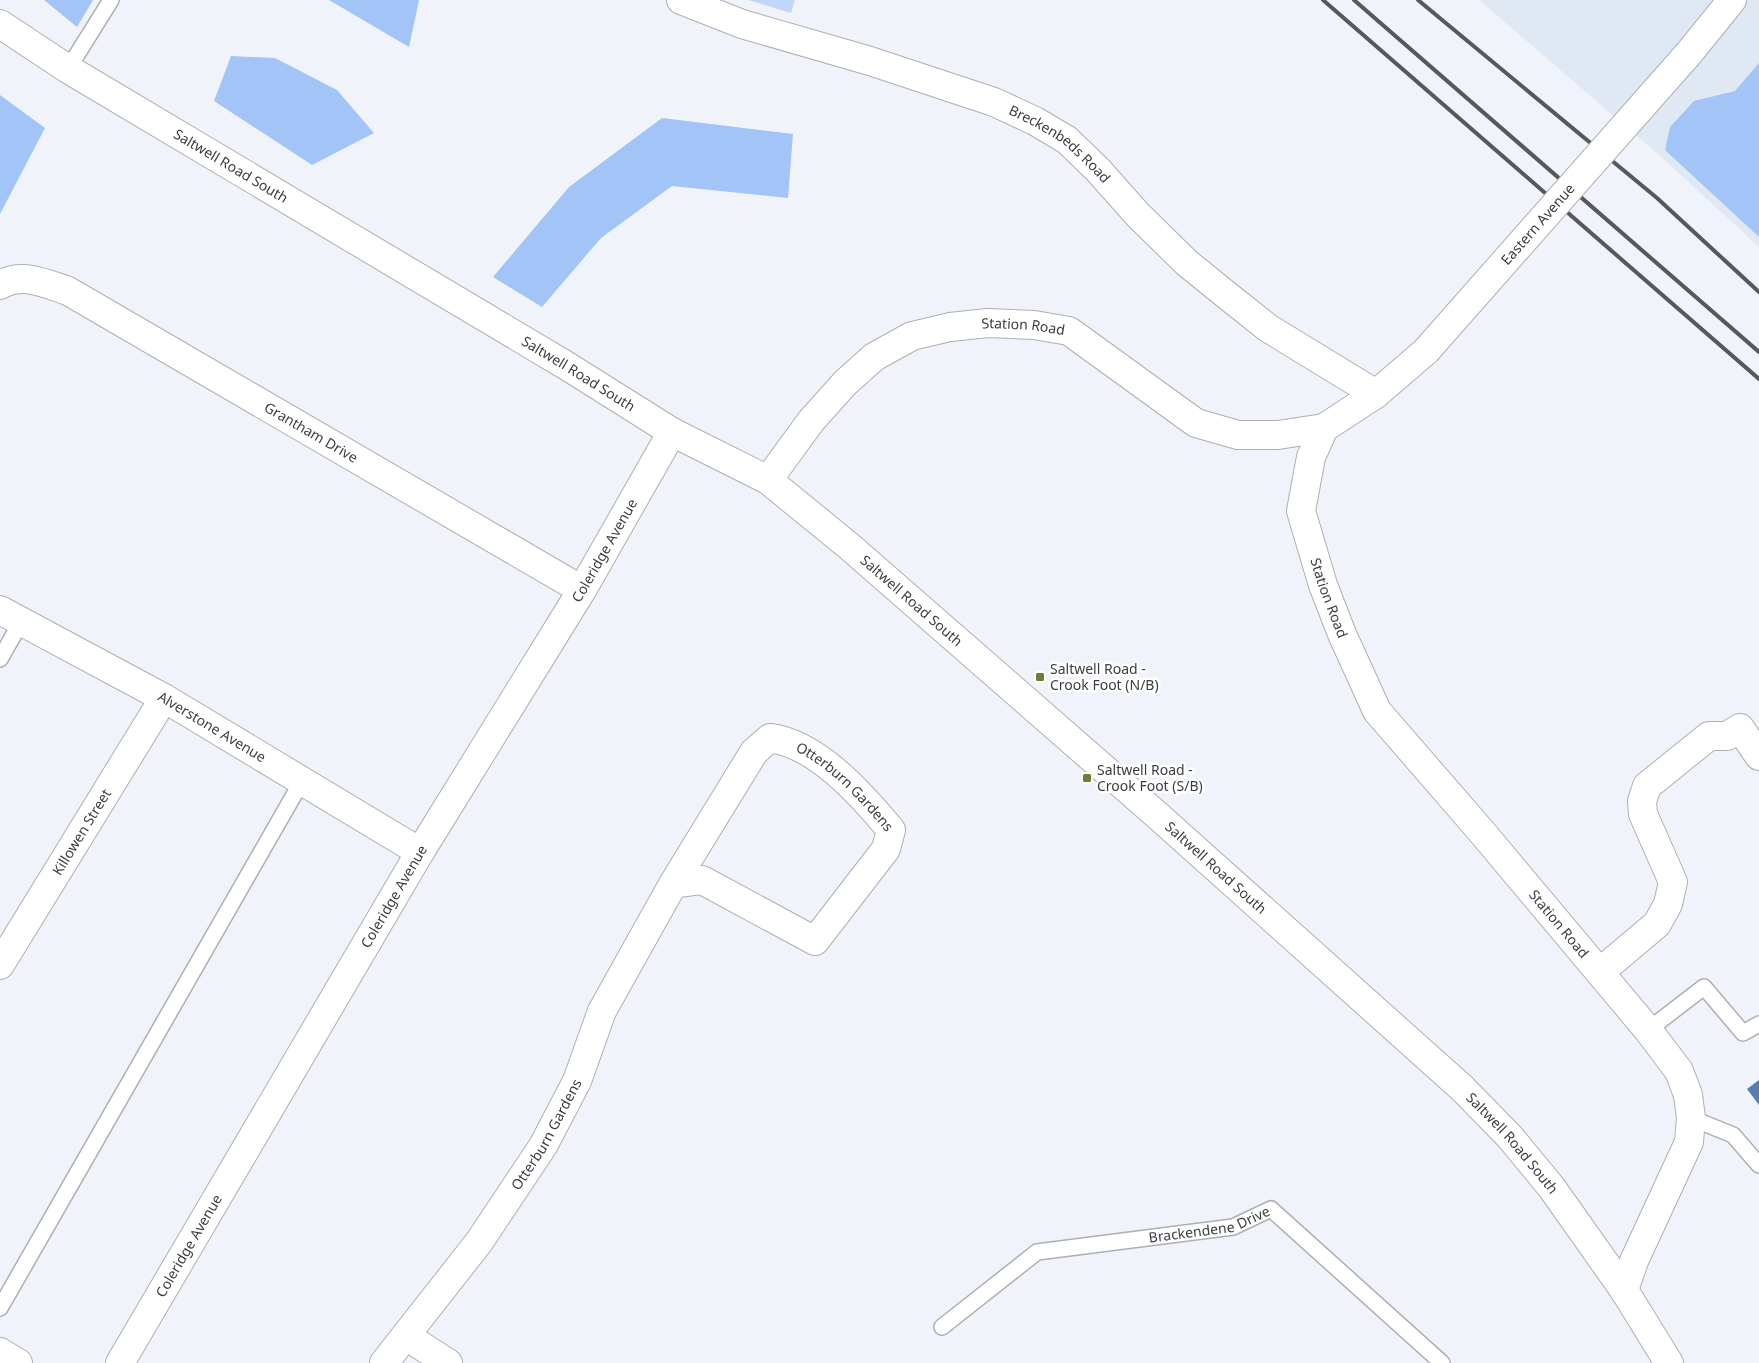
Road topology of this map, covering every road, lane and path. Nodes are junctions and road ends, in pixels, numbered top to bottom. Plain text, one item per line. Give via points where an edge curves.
1 (111, 0) edge
2 (681, 0) edge
3 (1732, 0) edge
4 (0, 24) edge
5 (68, 69) junction
6 (0, 285) edge
7 (1376, 394) junction
8 (1324, 428) junction
9 (672, 432) junction
10 (768, 480) junction
11 (582, 590) junction
12 (11, 616) edge
13 (0, 659) edge
14 (164, 698) junction
15 (1759, 756) edge
16 (302, 781) junction
17 (420, 852) junction
18 (673, 884) junction
19 (0, 965) edge
20 (1600, 972) junction
21 (1759, 1024) edge
22 (1648, 1030) junction
23 (1690, 1130) junction
24 (1759, 1165) edge
25 (1624, 1290) junction
26 (0, 1308) edge
27 (942, 1327) dead end
28 (406, 1336) junction
29 (0, 1352) edge
30 (18, 1363) edge
31 (120, 1363) edge
32 (384, 1363) edge
33 (448, 1363) edge
34 (1442, 1363) edge
35 (1669, 1363) edge

1 - 5 lane
2 - 7 street, Breckenbeds Road via 742,24 994,102 1035,121 1067,140 1138,216 1224,293 1268,328
3 - 7 street, Eastern Avenue, bridge via 1426,351
4 - 5 street, Saltwell Road South
5 - 9 street, Saltwell Road South
6 - 11 street, Grantham Drive via 11,278 38,281 68,291
7 - 8 street, Eastern Avenue
8 - 10 street, Station Road via 1278,434 1238,434 1196,423 1069,331 978,324 912,336 874,357 811,421
8 - 20 street, Station Road via 1311,457 1301,511 1323,585 1368,695 1398,737
9 - 10 street, Saltwell Road South
9 - 11 street, Coleridge Avenue
10 - 25 street, Saltwell Road South via 850,547 1157,815 1462,1088 1510,1137 1552,1188
11 - 17 street, Coleridge Avenue
12 - 13 lane
12 - 14 street, Alverstone Avenue
14 - 16 street, Alverstone Avenue
14 - 19 street, Killowen Street
15 - 20 street via 1740,728 1727,736 1709,736 1647,786 1642,801 1643,814 1673,882 1668,904 1657,924
16 - 17 street, Alverstone Avenue
16 - 26 lane
17 - 31 street, Coleridge Avenue
18 - 18 street, Otterburn Gardens via 702,880 815,941 886,849 890,830 859,792 820,761 787,740 770,738 754,752
18 - 28 street, Otterburn Gardens via 602,1011 576,1081 543,1146 479,1242
20 - 22 street, Station Road
21 - 22 lane via 1743,1033 1704,987
22 - 23 street, Station Road via 1679,1071 1688,1095
23 - 24 lane via 1733,1135
23 - 25 street
25 - 35 street, Saltwell Road South
27 - 34 lane, Brackendene Drive via 1037,1252 1233,1227 1271,1209
28 - 32 street, Otterburn Gardens
28 - 33 street
29 - 30 street

